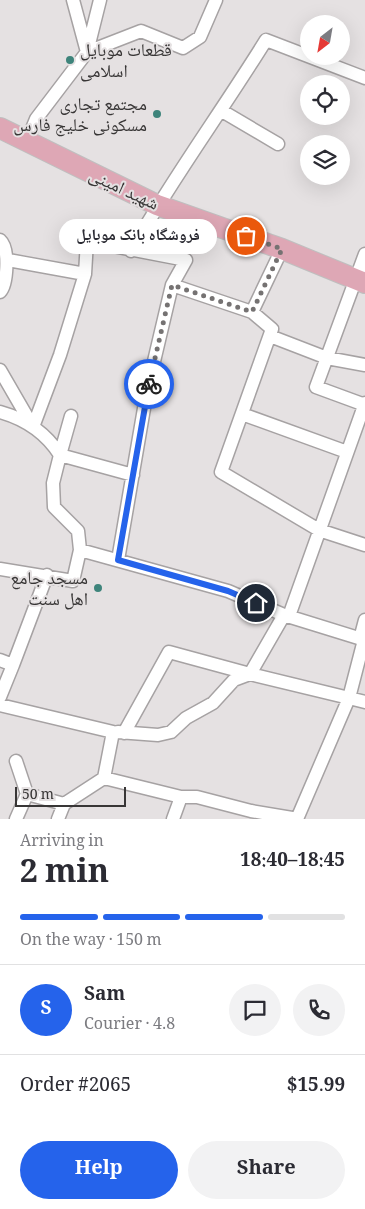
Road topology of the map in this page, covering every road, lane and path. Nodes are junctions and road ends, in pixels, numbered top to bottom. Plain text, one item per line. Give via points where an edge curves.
1 (73, 0) edge
2 (100, 0) edge
3 (216, 0) edge
4 (87, 52) junction
5 (365, 78) edge
6 (222, 111) junction
7 (0, 128) edge
8 (27, 141) junction
9 (278, 144) dead end
10 (157, 205) junction
11 (0, 240) edge
12 (282, 249) junction
13 (131, 251) junction
14 (365, 254) edge
15 (8, 260) junction
16 (85, 274) junction
17 (361, 282) edge
18 (172, 285) junction
19 (0, 292) edge
20 (252, 312) junction
21 (270, 336) junction
22 (327, 358) junction
23 (365, 365) edge
24 (0, 370) edge
25 (365, 404) edge
26 (0, 412) edge
27 (242, 414) junction
28 (71, 416) dead end
29 (33, 427) junction
30 (347, 452) junction
31 (60, 455) junction
32 (133, 475) junction
33 (319, 530) junction
34 (365, 545) edge
35 (80, 550) junction
36 (118, 560) junction
37 (0, 569) edge
38 (47, 575) junction
39 (286, 615) junction
40 (365, 620) edge
41 (363, 640) edge
42 (0, 660) edge
43 (13, 665) junction
44 (250, 674) junction
45 (0, 697) edge
46 (349, 698) junction
47 (365, 702) edge
48 (0, 705) edge
49 (119, 732) junction
50 (16, 761) dead end
51 (104, 778) junction
52 (27, 794) junction
53 (181, 797) junction
54 (64, 804) junction
55 (249, 815) edge
56 (16, 819) edge
57 (58, 819) edge
58 (173, 819) edge
59 (298, 819) edge

1 - 4 street
2 - 4 street
3 - 4 street via 200,37 182,48 141,31
4 - 8 street via 36,119
5 - 6 street via 266,40
6 - 9 street
6 - 10 street
7 - 8 main road, شهید امینی
8 - 10 main road, شهید امینی
10 - 12 main road, شهید امینی
10 - 13 street
11 - 15 street
12 - 17 main road, شهید امینی
12 - 20 street
13 - 16 street via 88,241
13 - 18 street via 186,260
14 - 17 street
15 - 16 street
15 - 19 street
16 - 29 street
17 - 22 street
18 - 20 street
18 - 32 street via 147,391
20 - 21 street via 272,329
21 - 22 street
21 - 27 street
22 - 23 street
22 - 25 street via 316,387
24 - 29 street
25 - 30 street
26 - 29 street
27 - 30 street
27 - 33 street via 221,472
28 - 31 street
29 - 31 street via 51,441
30 - 33 street
31 - 32 street
31 - 35 street via 53,483 54,507 78,531
32 - 36 street
33 - 34 street
33 - 39 street
35 - 36 street
35 - 38 street via 73,581
36 - 39 street via 228,591
37 - 38 street
38 - 43 street
39 - 41 street
39 - 44 street
40 - 41 street
41 - 46 street
42 - 43 street
43 - 45 street
44 - 46 street
44 - 49 street via 234,680 213,703 186,718 171,732 158,735
44 - 49 street via 169,652
46 - 47 street
46 - 59 street
48 - 49 street
49 - 51 street
50 - 52 street
51 - 53 street
51 - 54 street
52 - 54 street
52 - 56 street
53 - 55 street via 197,797
53 - 58 street
54 - 57 street
55 - 59 street

